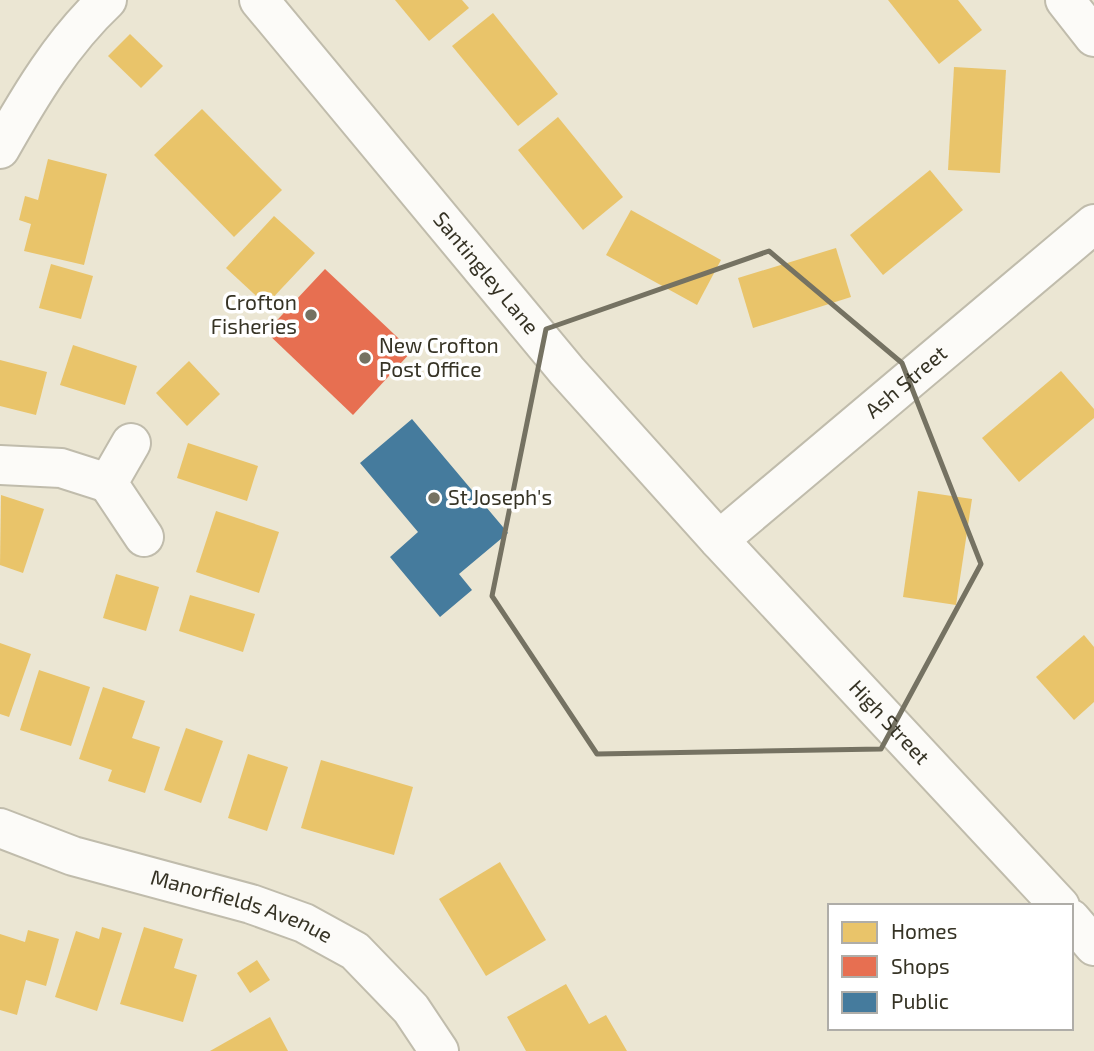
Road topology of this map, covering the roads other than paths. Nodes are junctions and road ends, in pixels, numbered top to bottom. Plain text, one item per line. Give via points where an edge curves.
1 (107, 0) edge
2 (259, 0) edge
3 (1065, 0) edge
4 (1094, 37) edge
5 (0, 149) edge
6 (1094, 224) edge
7 (131, 443) dead end
8 (0, 465) edge
9 (108, 483) junction
10 (144, 537) dead end
11 (719, 540) junction
12 (0, 828) edge
13 (1058, 904) edge
14 (1073, 921) edge
15 (1094, 946) edge
16 (439, 1051) edge

1 - 5 street via 86,20 32,92
2 - 11 street, Santingley Lane via 567,371
3 - 4 street
6 - 11 street, Ash Street
7 - 9 street
8 - 9 street via 61,467
9 - 10 street
11 - 13 street, High Street
12 - 16 street, Manorfields Avenue via 73,856 304,923 355,951 411,1009
14 - 15 street

